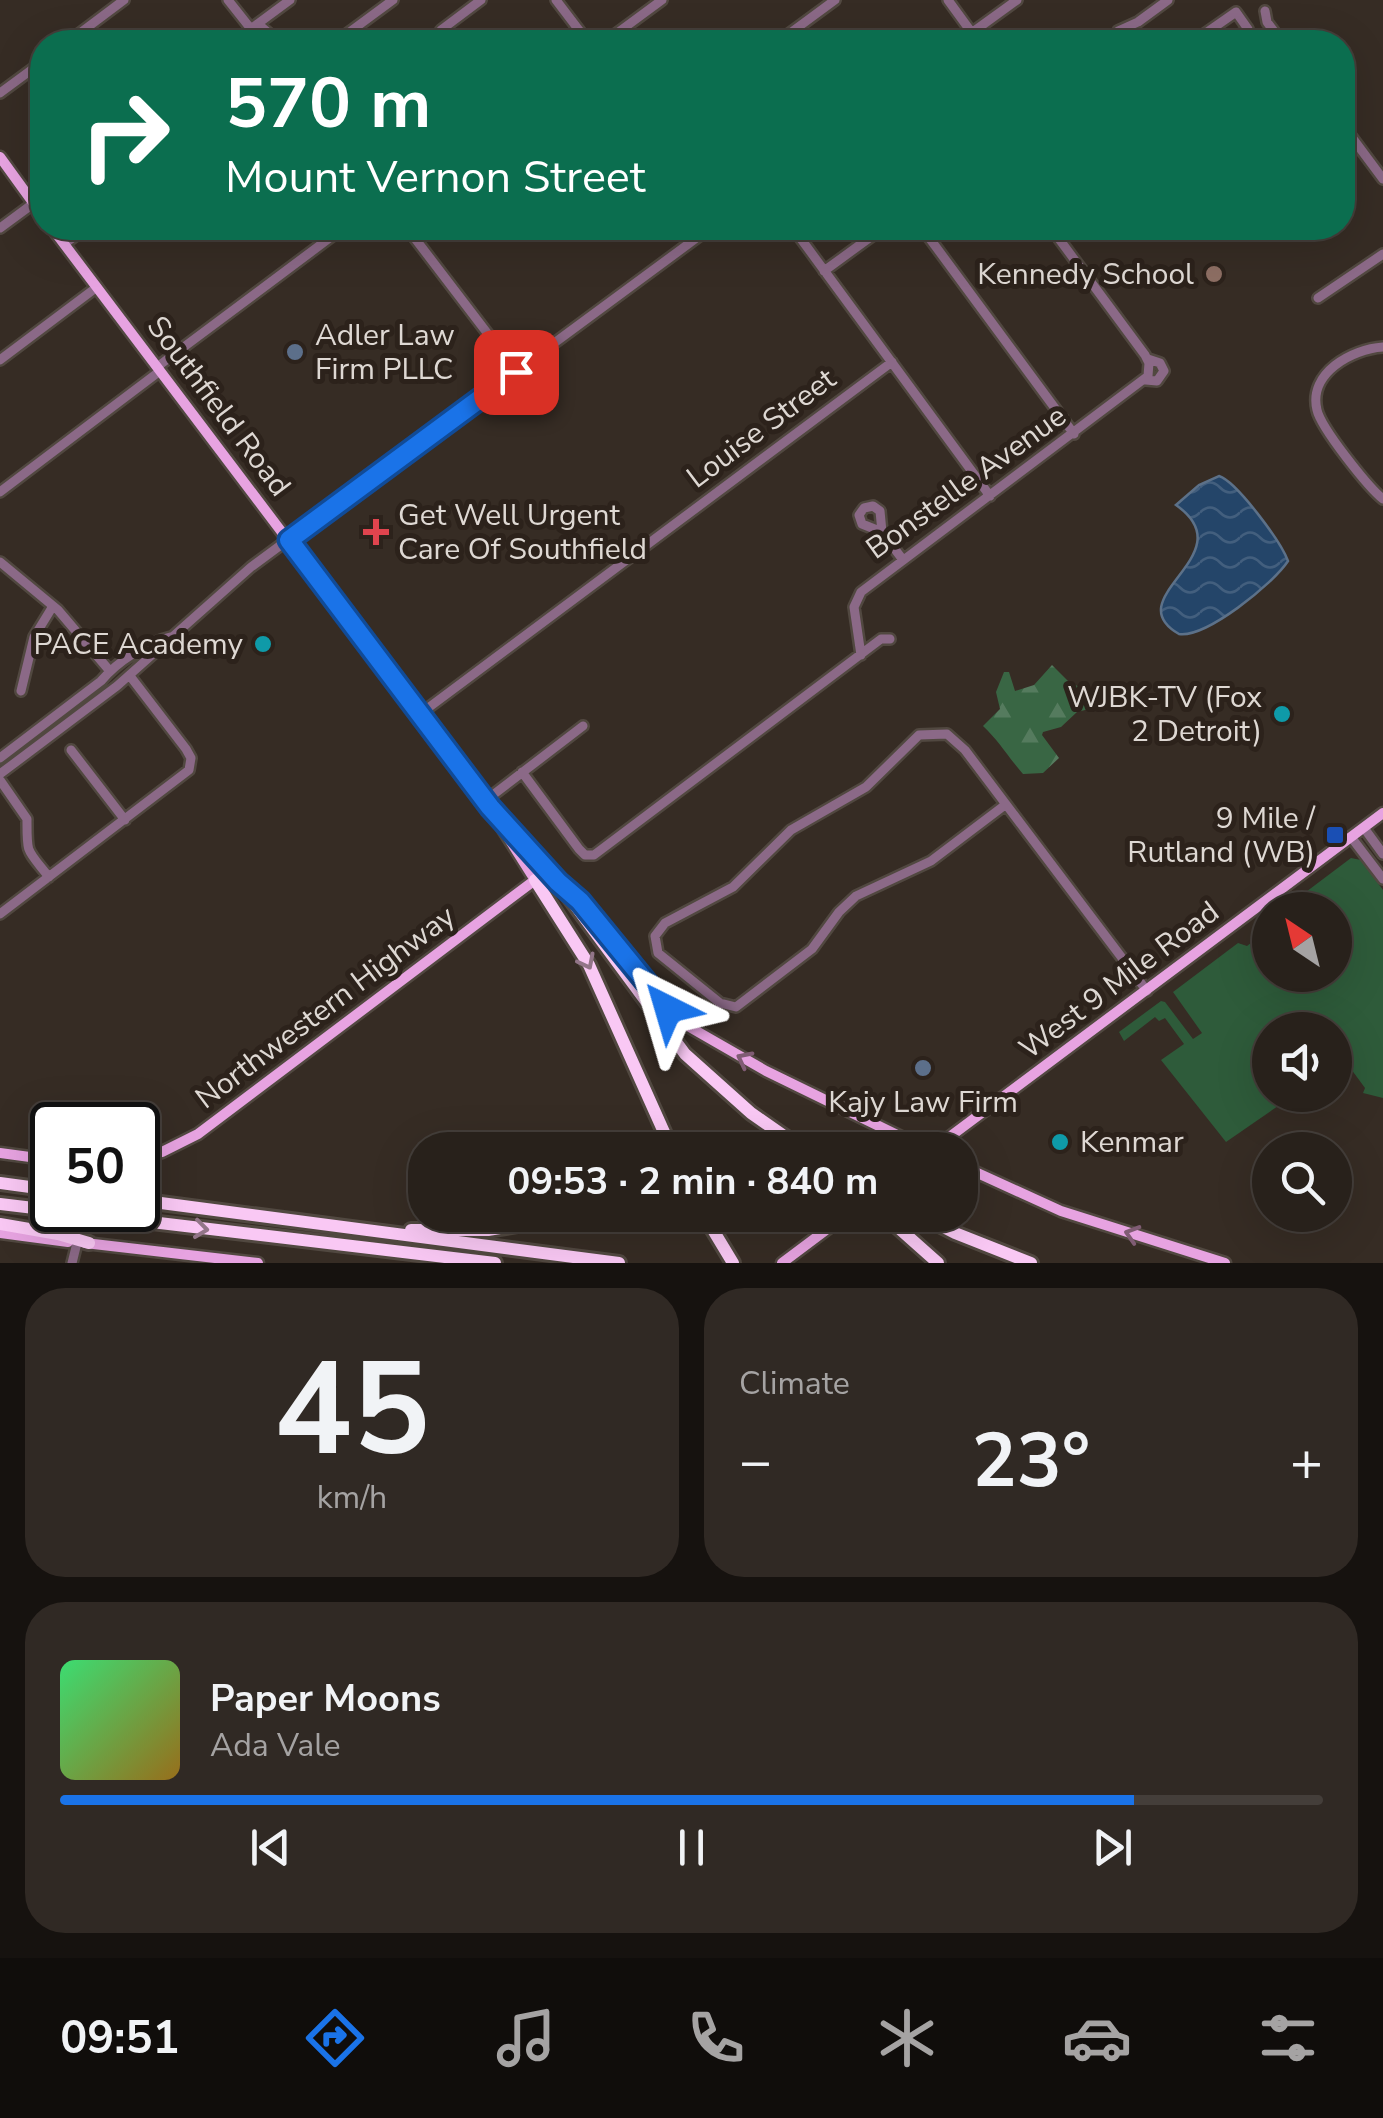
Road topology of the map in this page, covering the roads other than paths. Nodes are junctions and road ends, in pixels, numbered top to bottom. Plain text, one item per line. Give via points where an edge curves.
1 (124, 0) edge
2 (228, 0) edge
3 (290, 0) edge
4 (393, 0) edge
5 (481, 0) edge
6 (556, 0) edge
7 (662, 0) edge
8 (835, 0) edge
9 (948, 0) edge
10 (1016, 0) edge
11 (1168, 0) edge
12 (1270, 0) edge
13 (1253, 15) junction
14 (254, 26) junction
15 (84, 30) edge
16 (249, 30) edge
17 (260, 30) edge
18 (352, 30) edge
19 (441, 30) dead end
20 (579, 30) edge
21 (621, 30) edge
22 (794, 30) edge
23 (970, 30) edge
24 (976, 30) edge
25 (1122, 30) edge
26 (1210, 30) edge
27 (1247, 30) edge
28 (1273, 30) edge
29 (30, 71) edge
30 (0, 93) edge
31 (1355, 141) edge
32 (0, 157) edge
33 (1383, 178) edge
34 (30, 197) edge
35 (30, 199) edge
36 (0, 228) edge
37 (61, 240) edge
38 (70, 240) edge
39 (327, 240) edge
40 (416, 240) edge
41 (694, 240) edge
42 (802, 240) edge
43 (866, 240) edge
44 (931, 240) edge
45 (1060, 240) edge
46 (64, 244) junction
47 (1383, 254) edge
48 (824, 270) junction
49 (97, 287) junction
50 (1318, 298) dead end
51 (1383, 348) edge
52 (0, 360) edge
53 (892, 362) junction
54 (159, 369) junction
55 (516, 372) junction
56 (1074, 434) junction
57 (0, 492) edge
58 (990, 496) junction
59 (1383, 499) edge
60 (882, 532) dead end
61 (289, 540) junction
62 (903, 560) junction
63 (0, 562) edge
64 (54, 606) junction
65 (174, 636) junction
66 (890, 638) dead end
67 (861, 655) junction
68 (109, 670) junction
69 (130, 676) junction
70 (20, 691) dead end
71 (420, 714) junction
72 (582, 726) dead end
73 (71, 750) dead end
74 (0, 758) edge
75 (522, 772) junction
76 (0, 777) edge
77 (488, 804) junction
78 (1006, 805) junction
79 (1383, 813) edge
80 (125, 820) junction
81 (1364, 828) junction
82 (1352, 837) junction
83 (1383, 854) edge
84 (49, 877) junction
85 (1383, 879) edge
86 (536, 880) junction
87 (558, 882) junction
88 (0, 914) edge
89 (1147, 991) junction
90 (738, 1102) junction
91 (664, 1132) edge
92 (779, 1132) edge
93 (788, 1132) edge
94 (894, 1132) edge
95 (955, 1132) edge
96 (0, 1153) edge
97 (160, 1153) edge
98 (30, 1157) edge
99 (978, 1173) edge
100 (0, 1183) edge
101 (30, 1187) edge
102 (160, 1203) edge
103 (160, 1203) edge
104 (0, 1204) edge
105 (0, 1224) edge
106 (408, 1230) edge
107 (713, 1232) edge
108 (823, 1232) edge
109 (904, 1232) edge
110 (910, 1232) edge
111 (953, 1232) edge
112 (0, 1233) edge
113 (83, 1243) junction
114 (391, 1253) junction
115 (72, 1263) edge
116 (258, 1263) edge
117 (460, 1263) edge
118 (495, 1263) edge
119 (619, 1263) edge
120 (733, 1263) edge
121 (782, 1263) edge
122 (940, 1263) edge
123 (1031, 1263) edge
124 (1225, 1263) edge

1 - 15 street
2 - 14 street
3 - 14 street
4 - 18 street
5 - 19 street
6 - 20 street
7 - 21 street
8 - 22 street
9 - 23 street
10 - 24 street
11 - 25 street
12 - 13 street
13 - 26 street via 1236,12
13 - 27 street
13 - 28 street
14 - 16 street
14 - 17 street
29 - 30 street
31 - 33 street
32 - 34 main road
35 - 36 street
37 - 46 main road, Southfield Road
38 - 46 street
39 - 54 street
40 - 55 street
41 - 55 street
42 - 48 street
43 - 48 street
44 - 56 street
45 - 56 street, Bonstelle Avenue via 1148,360 1148,376
46 - 49 main road, Southfield Road
47 - 50 street
48 - 53 street
49 - 52 street
49 - 54 main road, Southfield Road
51 - 59 street via 1336,363 1316,404 1322,424
53 - 58 street
53 - 71 street, Louise Street
54 - 57 street
54 - 61 main road, Southfield Road
55 - 61 street
56 - 58 street, Bonstelle Avenue
58 - 62 street, Bonstelle Avenue
60 - 62 street
61 - 65 street
61 - 71 main road, Southfield Road
62 - 67 street, Bonstelle Avenue via 858,596
63 - 64 street
64 - 68 street
64 - 70 street via 34,637
65 - 68 street
65 - 69 street
66 - 67 street
67 - 75 street via 599,853 585,855
68 - 74 street
69 - 76 street
69 - 80 street via 186,749 190,764
71 - 77 main road, Southfield Road
72 - 75 street
73 - 80 street
75 - 77 street
76 - 84 street via 27,819 28,850
77 - 86 main road, Southfield Road
77 - 87 main road, Southfield Road
78 - 78 street via 957,740 922,734 855,796 786,834 733,886 665,923 655,936 658,953 720,1003 736,1007 812,949 856,896 931,860
78 - 89 street
79 - 81 main road, West 9 Mile Road
80 - 84 street
81 - 82 main road, West 9 Mile Road
81 - 83 street
82 - 85 street
82 - 89 main road, West 9 Mile Road
84 - 88 street
86 -> 91 highway via 589,965
86 - 97 main road, Northwestern Highway via 198,1134
87 - 90 highway via 676,1043
94 -> 87 main road, Southfield Road via 700,1036 668,1009
89 - 95 main road, West 9 Mile Road
90 - 92 highway
90 - 93 highway
96 - 98 main road
124 -> 99 main road via 1061,1211
100 - 101 highway
102 - 106 highway
103 - 119 highway
104 -> 114 highway
105 - 113 highway
107 - 120 highway
108 - 121 main road
109 - 122 highway
110 - 122 highway
111 - 123 highway
112 - 113 main road
113 - 115 street
113 - 116 main road
114 - 117 highway
114 - 118 highway

